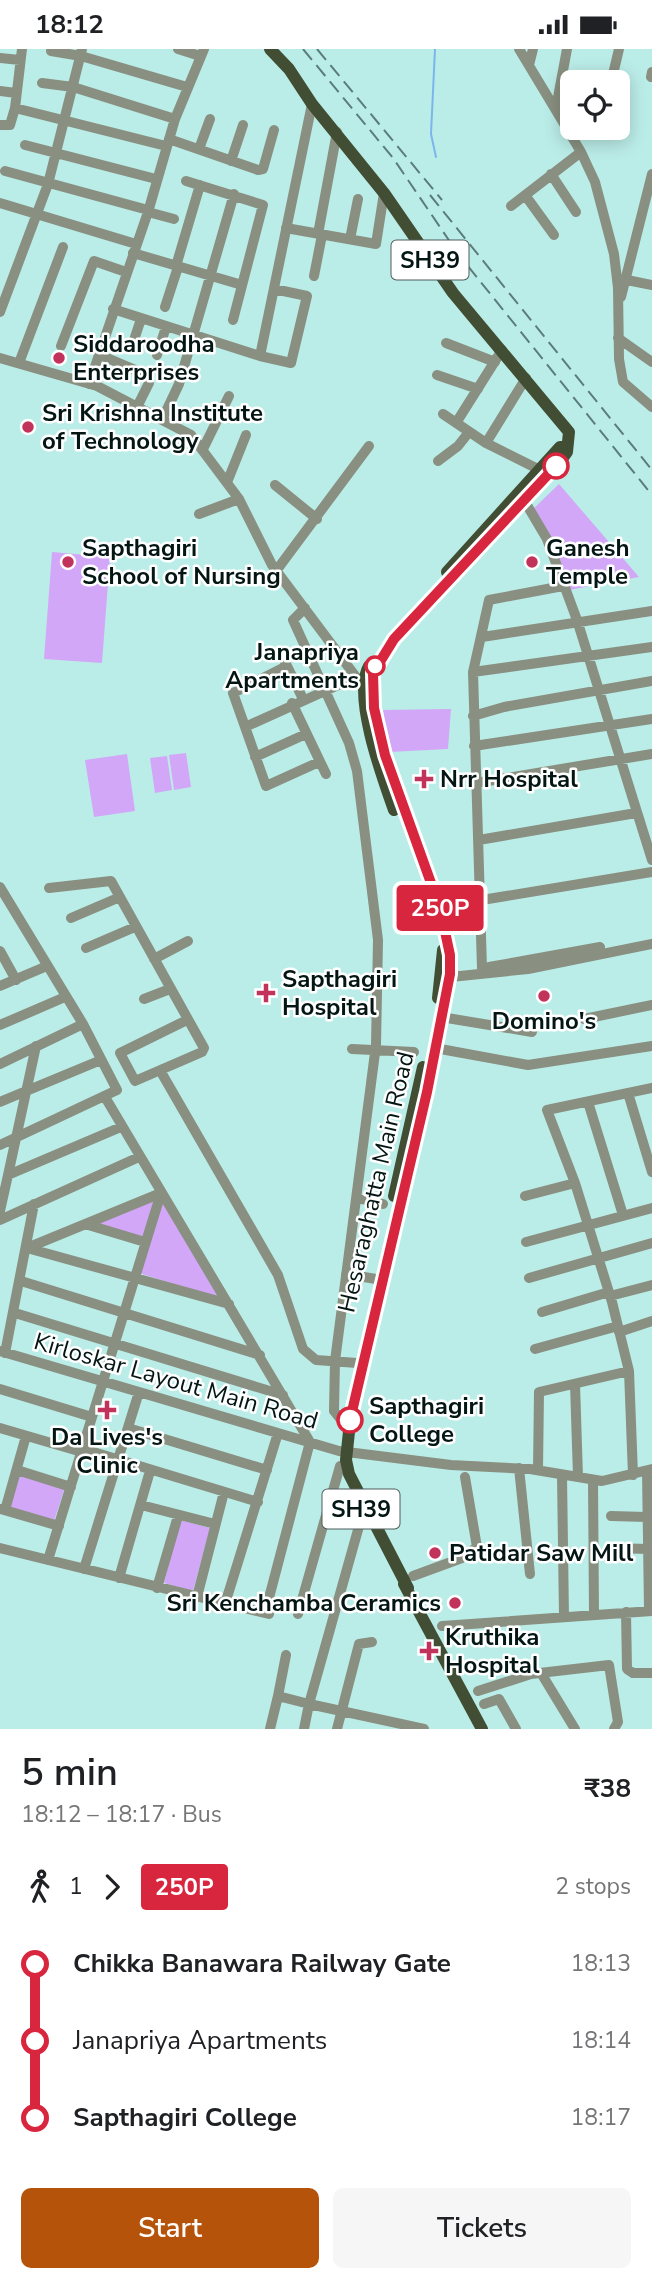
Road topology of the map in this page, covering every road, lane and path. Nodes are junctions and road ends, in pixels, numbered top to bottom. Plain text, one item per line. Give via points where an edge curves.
1 (178, 49) edge
2 (270, 49) edge
3 (519, 49) edge
4 (533, 49) edge
5 (567, 49) edge
6 (619, 49) edge
7 (51, 51) dead end
8 (82, 52) edge
9 (202, 53) edge
10 (21, 54) edge
11 (0, 58) edge
12 (529, 65) junction
13 (614, 70) dead end
14 (42, 83) dead end
15 (73, 87) junction
16 (187, 87) junction
17 (0, 91) edge
18 (16, 93) junction
19 (312, 104) junction
20 (15, 108) junction
21 (556, 108) junction
22 (175, 119) junction
23 (210, 119) dead end
24 (66, 121) junction
25 (0, 125) edge
26 (243, 125) dead end
27 (274, 130) dead end
28 (337, 132) junction
29 (168, 143) junction
30 (25, 145) dead end
31 (199, 149) junction
32 (56, 152) junction
33 (581, 152) junction
34 (232, 160) junction
35 (5, 171) dead end
36 (551, 174) junction
37 (652, 174) edge
38 (156, 179) junction
39 (186, 181) dead end
40 (48, 184) junction
41 (200, 185) junction
42 (384, 193) junction
43 (234, 194) junction
44 (524, 195) junction
45 (358, 199) dead end
46 (0, 203) edge
47 (511, 206) dead end
48 (148, 211) junction
49 (576, 212) dead end
50 (37, 214) junction
51 (174, 219) dead end
52 (286, 228) junction
53 (320, 234) junction
54 (554, 235) dead end
55 (350, 239) junction
56 (63, 247) dead end
57 (134, 249) junction
58 (177, 267) junction
59 (126, 272) junction
60 (208, 276) junction
61 (314, 276) dead end
62 (626, 280) junction
63 (242, 285) junction
64 (652, 285) edge
65 (274, 289) junction
66 (165, 307) dead end
67 (113, 310) junction
68 (0, 311) edge
69 (617, 312) junction
70 (141, 319) junction
71 (233, 320) dead end
72 (166, 327) junction
73 (191, 335) junction
74 (618, 338) junction
75 (446, 343) dead end
76 (61, 346) dead end
77 (132, 347) dead end
78 (502, 350) junction
79 (100, 355) junction
80 (157, 355) dead end
81 (260, 356) junction
82 (0, 358) edge
83 (495, 362) junction
84 (652, 362) edge
85 (19, 363) junction
86 (437, 375) dead end
87 (526, 378) junction
88 (89, 384) junction
89 (478, 389) junction
90 (229, 396) dead end
91 (137, 407) junction
92 (652, 407) edge
93 (443, 414) dead end
94 (162, 420) junction
95 (456, 423) junction
96 (469, 432) junction
97 (246, 435) dead end
98 (485, 443) junction
99 (369, 446) dead end
100 (203, 449) junction
101 (438, 461) dead end
102 (544, 473) junction
103 (228, 480) junction
104 (275, 485) dead end
105 (522, 497) junction
106 (239, 499) junction
107 (199, 514) dead end
108 (317, 519) junction
109 (276, 571) junction
110 (563, 586) junction
111 (304, 608) junction
112 (652, 611) edge
113 (577, 620) junction
114 (482, 636) junction
115 (652, 647) edge
116 (280, 652) dead end
117 (588, 656) junction
118 (287, 666) junction
119 (473, 672) junction
120 (366, 678) junction
121 (652, 681) edge
122 (324, 689) junction
123 (599, 691) junction
124 (303, 699) junction
125 (292, 703) junction
126 (473, 716) junction
127 (652, 719) edge
128 (610, 726) junction
129 (245, 727) junction
130 (306, 734) junction
131 (474, 746) junction
132 (652, 754) edge
133 (255, 757) junction
134 (619, 760) junction
135 (319, 762) junction
136 (326, 774) dead end
137 (476, 783) junction
138 (636, 813) junction
139 (479, 840) junction
140 (652, 860) edge
141 (652, 871) edge
142 (48, 888) dead end
143 (1, 890) edge
144 (120, 897) junction
145 (482, 900) junction
146 (71, 918) dead end
147 (135, 926) junction
148 (652, 938) edge
149 (188, 941) dead end
150 (652, 944) edge
151 (86, 947) dead end
152 (0, 951) edge
153 (153, 959) junction
154 (47, 966) junction
155 (482, 968) junction
156 (445, 975) junction
157 (16, 981) junction
158 (0, 986) edge
159 (170, 989) junction
160 (65, 997) junction
161 (144, 999) dead end
162 (651, 1008) edge
163 (441, 1017) junction
164 (584, 1019) dead end
165 (187, 1020) junction
166 (83, 1024) junction
167 (0, 1025) edge
168 (532, 1032) dead end
169 (36, 1046) junction
170 (652, 1046) edge
171 (435, 1048) junction
172 (352, 1049) dead end
173 (376, 1050) junction
174 (414, 1052) dead end
175 (101, 1060) junction
176 (0, 1064) edge
177 (161, 1072) junction
178 (652, 1088) edge
179 (29, 1091) junction
180 (628, 1093) junction
181 (105, 1097) junction
182 (588, 1101) junction
183 (0, 1102) edge
184 (121, 1127) junction
185 (19, 1136) junction
186 (0, 1145) edge
187 (139, 1157) junction
188 (652, 1172) edge
189 (8, 1175) junction
190 (575, 1183) junction
191 (160, 1193) junction
192 (525, 1196) dead end
193 (357, 1198) junction
194 (383, 1203) dead end
195 (34, 1205) junction
196 (652, 1208) edge
197 (0, 1211) edge
198 (623, 1215) junction
199 (0, 1220) edge
200 (85, 1224) junction
201 (588, 1224) junction
202 (526, 1242) dead end
203 (145, 1243) junction
204 (652, 1243) edge
205 (27, 1248) junction
206 (598, 1258) junction
207 (346, 1274) junction
208 (135, 1276) junction
209 (529, 1278) dead end
210 (376, 1279) junction
211 (21, 1281) junction
212 (652, 1285) edge
213 (610, 1294) junction
214 (229, 1304) junction
215 (125, 1311) junction
216 (542, 1312) dead end
217 (15, 1313) junction
218 (652, 1321) edge
219 (619, 1329) junction
220 (115, 1342) junction
221 (535, 1349) dead end
222 (3, 1352) edge
223 (260, 1355) junction
224 (335, 1361) junction
225 (357, 1363) junction
226 (629, 1371) junction
227 (103, 1382) junction
228 (575, 1384) junction
229 (0, 1389) edge
230 (139, 1392) junction
231 (284, 1395) junction
232 (92, 1417) junction
233 (346, 1422) junction
234 (0, 1428) edge
235 (128, 1428) junction
236 (278, 1433) junction
237 (26, 1436) junction
238 (310, 1442) junction
239 (343, 1451) junction
240 (86, 1452) junction
241 (118, 1461) junction
242 (340, 1466) junction
243 (519, 1468) junction
244 (17, 1470) junction
245 (267, 1470) junction
246 (649, 1470) edge
247 (150, 1471) junction
248 (538, 1471) junction
249 (562, 1475) junction
250 (633, 1475) junction
251 (465, 1477) dead end
252 (578, 1477) junction
253 (593, 1480) junction
254 (71, 1487) junction
255 (224, 1492) junction
256 (258, 1502) junction
257 (141, 1505) junction
258 (3, 1509) edge
259 (363, 1512) junction
260 (178, 1516) junction
261 (611, 1516) dead end
262 (648, 1517) junction
263 (215, 1524) junction
264 (59, 1526) junction
265 (0, 1548) edge
266 (611, 1548) dead end
267 (648, 1549) junction
268 (48, 1560) junction
269 (84, 1569) junction
270 (530, 1574) dead end
271 (119, 1578) junction
272 (410, 1582) junction
273 (157, 1588) junction
274 (197, 1597) junction
275 (225, 1604) junction
276 (651, 1610) edge
277 (626, 1612) junction
278 (298, 1614) dead end
279 (594, 1615) junction
280 (564, 1617) junction
281 (442, 1626) dead end
282 (372, 1642) dead end
283 (286, 1655) dead end
284 (541, 1673) junction
285 (652, 1673) edge
286 (478, 1691) dead end
287 (278, 1696) junction
288 (309, 1704) junction
289 (484, 1704) dead end
290 (341, 1711) junction
291 (374, 1725) edge
292 (270, 1729) edge
293 (303, 1729) edge
294 (337, 1729) edge
295 (424, 1729) edge
296 (482, 1729) edge
297 (516, 1729) edge
298 (575, 1729) edge
299 (614, 1729) edge

1 - 9 street
2 - 19 main road, SH39
3 - 12 street
4 - 12 street
5 - 21 street
6 - 13 street
7 - 8 street
8 - 15 street
8 - 16 street
9 - 16 street
10 - 11 street
10 - 18 street
12 - 21 street
14 - 15 street
15 - 22 street
15 - 24 street
16 - 22 street
17 - 18 street
18 - 20 street
19 - 28 main road, SH39
19 - 52 street
20 - 24 street
20 - 25 street via 10,125
21 - 33 street
22 - 29 street
23 - 31 street
24 - 29 street
24 - 32 street
26 - 34 street
27 - 34 street via 263,169
28 - 42 main road, SH39
28 - 53 street
29 - 31 street
29 - 38 street
30 - 32 street
31 - 34 street
32 - 38 street
32 - 40 street
33 - 36 street
33 - 69 street via 595,182 612,243
35 - 40 street
36 - 44 street
36 - 49 street
37 - 62 street
38 - 48 street
39 - 41 street
40 - 48 street
40 - 50 street
41 - 43 street
41 - 58 street
42 - 55 street via 376,244
42 - 78 main road, SH39 via 453,293
43 - 60 street
43 - 63 street via 263,205
44 - 47 street
44 - 54 street
45 - 55 street
46 - 50 street
48 - 51 street
48 - 57 street
50 - 57 street
50 - 68 street
52 - 53 street
52 - 65 street
53 - 55 street
53 - 61 street
56 - 85 street
57 - 58 street
57 - 59 street
58 - 60 street
58 - 66 street
59 - 67 street
59 - 76 street via 93,261
60 - 63 street
60 - 73 street
62 - 64 street
62 - 69 street
63 - 71 street
65 - 81 street
65 - 81 street via 307,296 291,363
67 - 70 street
67 - 79 street
69 - 74 street
70 - 72 street
70 - 77 street
72 - 73 street
72 - 80 street
73 - 81 street
73 - 94 street via 179,384
74 - 84 street
74 - 92 street via 623,382
75 - 83 street
78 - 83 street
78 - 87 main road, SH39
79 - 88 street
79 - 91 street via 147,379
82 - 85 street
83 - 89 street
85 - 88 street
86 - 89 street
87 - 98 street
87 - 102 main road, SH39 via 569,432 567,452
88 - 91 street
89 - 95 street
90 - 100 street
91 - 94 street
93 - 95 street
94 - 100 street via 191,435
95 - 96 street
96 - 98 street
96 - 101 street
97 - 103 street
98 - 102 street
99 - 108 street
100 - 103 street
102 - 105 main road, SH39
103 - 106 street
104 - 108 street
105 - 110 street via 547,540
105 - 120 main road, SH39 via 394,639
106 - 107 street
106 - 109 street
108 - 109 street
109 - 111 street
110 - 113 street
110 - 114 street via 489,600
111 - 120 street via 348,664
111 - 122 street via 292,620
112 - 113 street
113 - 114 street
113 - 117 street
114 - 119 street
115 - 117 street
116 - 118 street
117 - 119 street
117 - 123 street
118 - 124 street
118 - 129 street via 233,693
119 - 126 street
120 - 122 street
120 - 156 main road, Hesaraghatta Main Road via 385,755 447,934
121 - 123 street
122 - 124 street
122 - 173 street via 349,743 365,812 380,966
123 - 126 street
123 - 128 street
124 - 125 street
125 - 129 street
125 - 130 street
126 - 131 street
127 - 128 street
128 - 131 street
128 - 134 street
129 - 133 street
130 - 133 street
130 - 135 street
131 - 137 street
132 - 134 street
133 - 135 street via 266,786
134 - 137 street
134 - 138 street
135 - 136 street
137 - 139 street
138 - 139 street
138 - 140 street
139 - 145 street
141 - 145 street
142 - 144 street via 109,881
143 - 154 street
144 - 146 street
144 - 147 street
145 - 155 street
147 - 151 street
147 - 153 street
148 - 155 street
149 - 153 street
150 - 156 street via 528,969
152 - 157 street
153 - 159 street
154 - 157 street
154 - 160 street
155 - 156 street
156 - 163 main road, Hesaraghatta Main Road
156 - 210 main road, Hesaraghatta Main Road
157 - 158 street
159 - 161 street
159 - 165 street
160 - 166 street
160 - 167 street
162 - 164 street
163 - 168 street
163 - 171 main road, Hesaraghatta Main Road
165 - 177 street via 204,1050
165 - 177 street via 120,1053 135,1081
166 - 169 street
166 - 175 street
169 - 176 street
169 - 179 street
170 - 171 street via 528,1065
171 - 233 main road, Hesaraghatta Main Road
172 - 173 street
173 - 174 street
173 - 193 street
175 - 179 street
175 - 181 street via 117,1090
177 - 224 street via 278,1275 303,1349 316,1360
178 - 180 street
179 - 183 street
179 - 185 street
180 - 182 street
180 - 188 street
181 - 184 street
181 - 185 street
182 - 190 street via 547,1111
182 - 198 street
184 - 187 street
184 - 189 street
185 - 186 street
185 - 189 street
187 - 191 street
187 - 195 street
189 - 197 street
190 - 192 street
190 - 201 street
191 - 200 street
191 - 203 street
191 - 214 street
193 - 194 street
193 - 207 street
195 - 199 street
195 - 205 street
196 - 198 street
198 - 201 street
200 - 203 street
200 - 205 street
201 - 202 street
201 - 206 street
203 - 208 street
204 - 206 street
205 - 208 street
205 - 211 street
206 - 209 street
206 - 213 street
207 - 210 street
207 - 224 street
208 - 214 street
208 - 215 street
210 - 225 main road, Hesaraghatta Main Road
211 - 215 street
211 - 217 street
212 - 213 street
213 - 216 street
213 - 219 street
214 - 223 street
215 - 220 street
215 - 223 street
217 - 220 street
217 - 222 street
218 - 219 street
219 - 221 street
219 - 226 street
220 - 227 street
220 - 231 street
222 - 227 street, Kirloskar Layout Main Road
223 - 231 street
224 - 225 street
224 - 233 street via 334,1411
225 - 233 main road, Hesaraghatta Main Road
226 - 228 street
226 - 250 street
227 - 230 street, Kirloskar Layout Main Road
227 - 232 street
228 - 248 street via 538,1392
228 - 252 street
229 - 232 street
230 - 235 street
230 - 236 street, Kirloskar Layout Main Road
231 - 238 street
232 - 240 street
233 - 239 main road
234 - 237 street
235 - 241 street
235 - 245 street
236 - 238 street, Kirloskar Layout Main Road
236 - 245 street
237 - 240 street
237 - 244 street
238 - 239 street, Kirloskar Layout Main Road
238 - 275 street via 268,1614
239 - 242 main road, SH39
239 - 243 street, Kirloskar Layout Main Road via 451,1465
239 - 272 main road via 354,1485
240 - 241 street
240 - 254 street
241 - 247 street
241 - 269 street
242 - 259 main road, SH39
242 - 278 street
243 - 248 street, Kirloskar Layout Main Road
243 - 270 street
244 - 254 street
244 - 258 street
245 - 256 street
246 - 250 street, Kirloskar Layout Main Road
246 - 262 street
247 - 255 street
247 - 257 street
248 - 249 street, Kirloskar Layout Main Road
249 - 252 street, Kirloskar Layout Main Road
249 - 280 street
250 - 253 street, Kirloskar Layout Main Road
251 - 272 street via 477,1547
252 - 253 street, Kirloskar Layout Main Road
253 - 279 street
254 - 264 street
255 - 256 street
255 - 263 street
256 - 275 street
257 - 260 street
257 - 271 street
258 - 264 street
259 - 272 main road, SH39
259 - 288 street
260 - 263 street
260 - 273 street
261 - 262 street
262 - 267 street
263 - 274 street
264 - 268 street
265 - 268 street
266 - 267 street
267 - 276 street
268 - 269 street
269 - 271 street
271 - 273 street
272 - 296 main road, SH39
273 - 274 street
274 - 275 street
276 - 277 street
277 - 279 street
277 - 285 street via 627,1669
279 - 280 street
280 - 281 street
282 - 290 street via 359,1644
283 - 287 street
284 - 286 street
284 - 298 street
284 - 299 street via 609,1665 618,1722
287 - 288 street
287 - 292 street
288 - 290 street
288 - 293 street
289 - 297 street via 499,1699
290 - 291 street
290 - 294 street
291 - 295 street

